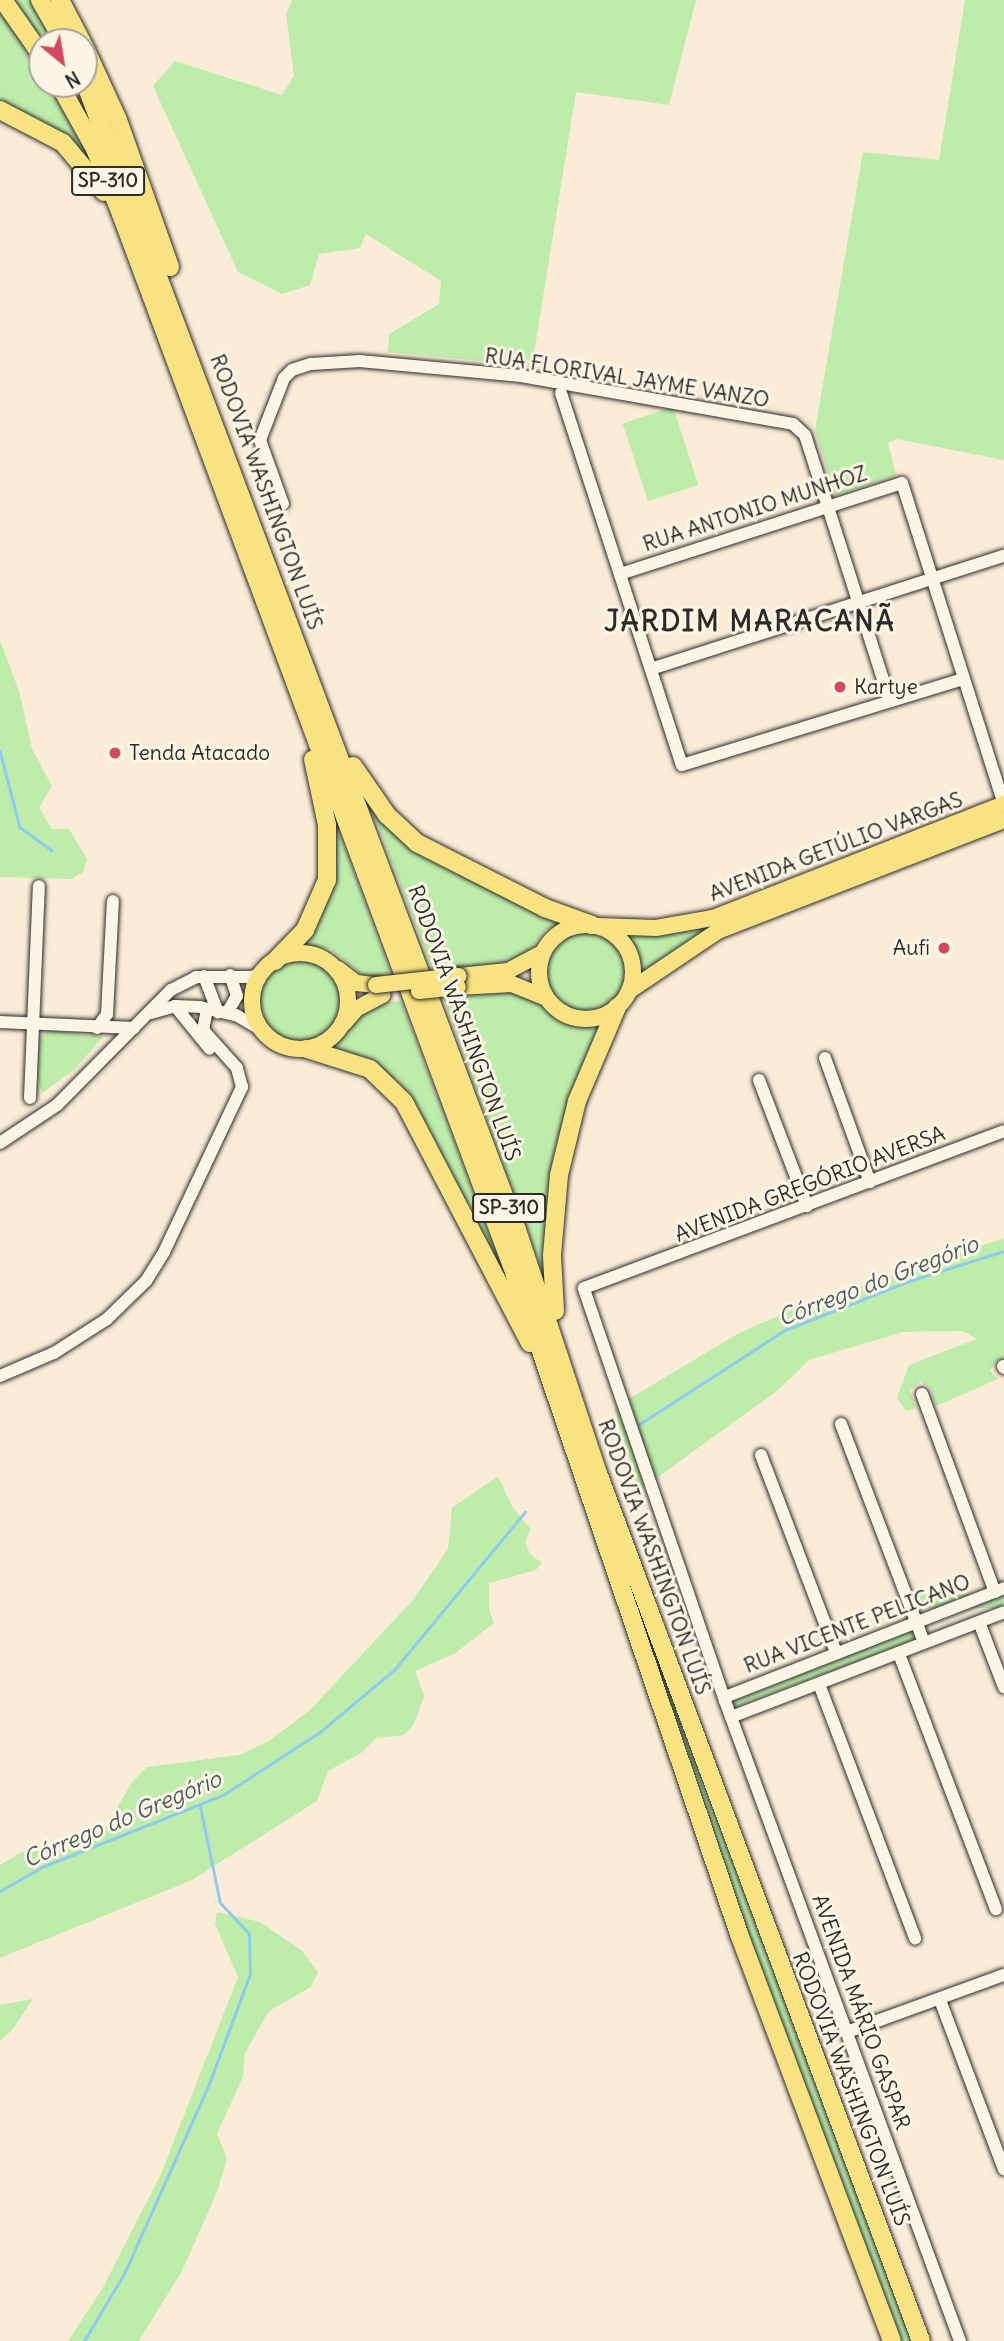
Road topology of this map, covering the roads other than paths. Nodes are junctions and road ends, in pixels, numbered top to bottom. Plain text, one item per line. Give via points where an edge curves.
1 (3, 0) edge
2 (40, 0) edge
3 (61, 0) edge
4 (56, 28) edge
5 (75, 28) edge
6 (28, 35) edge
7 (98, 77) edge
8 (68, 98) edge
9 (91, 98) edge
10 (0, 110) edge
11 (146, 282) junction
12 (561, 393) dead end
13 (228, 451) junction
14 (283, 505) dead end
15 (828, 508) junction
16 (1004, 556) edge
17 (620, 573) junction
18 (932, 579) junction
19 (859, 603) junction
20 (306, 665) junction
21 (651, 669) junction
22 (962, 679) junction
23 (294, 681) junction
24 (889, 698) junction
25 (1004, 804) edge
26 (1003, 825) edge
27 (39, 886) dead end
28 (113, 901) dead end
29 (595, 926) junction
30 (543, 952) junction
31 (331, 965) junction
32 (269, 966) junction
33 (230, 975) junction
34 (204, 976) junction
35 (458, 981) junction
36 (182, 984) junction
37 (379, 990) junction
38 (629, 991) junction
39 (546, 998) junction
40 (175, 1006) junction
41 (617, 1007) junction
42 (218, 1011) junction
43 (148, 1015) junction
44 (0, 1022) edge
45 (35, 1024) junction
46 (342, 1024) junction
47 (99, 1028) junction
48 (134, 1028) junction
49 (262, 1030) junction
50 (115, 1049) junction
51 (307, 1049) junction
52 (825, 1058) dead end
53 (759, 1080) dead end
54 (239, 1092) junction
55 (30, 1098) dead end
56 (1004, 1130) edge
57 (0, 1143) edge
58 (870, 1181) junction
59 (807, 1206) junction
60 (0, 1376) edge
61 (566, 1376) junction
62 (922, 1394) dead end
63 (841, 1424) dead end
64 (574, 1440) junction
65 (761, 1455) dead end
66 (1000, 1590) edge
67 (1004, 1612) edge
68 (916, 1621) junction
69 (979, 1622) junction
70 (924, 1643) junction
71 (836, 1652) junction
72 (899, 1654) junction
73 (819, 1684) junction
74 (1004, 1687) edge
75 (725, 1697) junction
76 (731, 1717) junction
77 (996, 1909) dead end
78 (915, 1938) dead end
79 (1004, 1975) edge
80 (940, 2000) junction
81 (847, 2032) junction
82 (1004, 2169) edge
83 (892, 2341) edge
84 (921, 2341) edge
85 (960, 2341) edge

1 - 6 highway
2 - 4 highway
3 - 5 highway
7 - 13 highway via 152,212
8 - 11 highway, RODOVIA WASHINGTON LUÍS / SP-310 via 95,149
9 - 13 highway, RODOVIA WASHINGTON LUÍS / SP-310
10 - 11 highway via 48,132 87,167 111,206
11 - 23 highway, RODOVIA WASHINGTON LUÍS / SP-310
12 - 17 street
13 - 20 highway, RODOVIA WASHINGTON LUÍS / SP-310
14 - 15 street, RUA FLORIVAL JAYME VANZO via 260,440 284,378 311,364 360,361 521,376 793,424 805,435
15 - 17 street, RUA ANTONIO MUNHOZ
15 - 18 street, RUA ANTONIO MUNHOZ via 902,483
15 - 19 street
16 - 18 street
17 - 21 street
18 - 19 street
18 - 22 street
19 - 21 street
19 - 24 street
20 - 29 highway via 358,775 401,830 453,864
20 - 61 highway, RODOVIA WASHINGTON LUÍS / SP-310 via 517,1230
21 - 24 street via 682,765
22 - 24 street
22 - 25 street
23 - 32 highway via 327,825 330,863 314,915
23 - 64 highway, RODOVIA WASHINGTON LUÍS / SP-310
25 - 29 main road, AVENIDA GETÚLIO VARGAS via 713,918 656,928
26 - 38 main road, AVENIDA GETÚLIO VARGAS via 736,923
27 - 45 street
28 - 47 street via 107,1014
29 - 30 main road via 563,931
29 - 38 main road via 624,944 633,975
30 - 35 main road via 508,971
30 - 39 main road via 540,983
31 - 32 main road via 298,954
31 - 37 main road via 356,983
31 - 46 main road via 348,993
32 - 33 street via 252,976
32 - 49 main road via 252,1001
33 - 34 street
33 - 42 street via 237,996
34 - 36 street
34 - 42 street
35 - 37 main road, bridge
35 - 39 main road via 512,984
36 - 40 street
36 - 43 street
37 - 46 main road
38 - 41 main road
39 - 41 main road via 557,1010 579,1018 603,1016
40 - 42 street
40 - 43 street
40 - 54 street via 229,1069
41 - 61 highway via 578,1101 555,1197 552,1298
42 - 49 street
42 - 54 street via 203,1030 237,1069 242,1083
43 - 48 street
44 - 45 street
45 - 47 street
45 - 55 street
46 - 51 main road via 321,1044
47 - 48 street
47 - 50 street
48 - 50 street
49 - 51 main road via 282,1046
50 - 57 street via 57,1105
51 - 64 highway via 370,1069 404,1102 528,1339
52 - 58 street
53 - 59 street
54 - 60 street via 146,1281 81,1336
56 - 58 street, AVENIDA GREGÓRIO AVERSA
58 - 59 street, AVENIDA GREGÓRIO AVERSA
59 - 75 street, AVENIDA GREGÓRIO AVERSA via 584,1288
61 - 84 highway, RODOVIA WASHINGTON LUÍS / SP-310
62 - 66 street
63 - 68 street
64 - 83 highway, RODOVIA WASHINGTON LUÍS / SP-310 via 709,1847
65 - 71 street
66 - 68 street, RUA VICENTE PELICANO
67 - 69 street, RUA VICENTE PELICANO
68 - 70 street
68 - 71 street, RUA VICENTE PELICANO
69 - 70 street, RUA VICENTE PELICANO
69 - 74 street
70 - 72 street, RUA VICENTE PELICANO
71 - 75 street, RUA VICENTE PELICANO
72 - 73 street, RUA VICENTE PELICANO
72 - 77 street
73 - 76 street, RUA VICENTE PELICANO
73 - 78 street
75 - 76 street, AVENIDA MÁRIO GASPAR
76 - 81 street, AVENIDA MÁRIO GASPAR
79 - 80 street
80 - 81 street
80 - 82 street
81 - 85 street, AVENIDA MÁRIO GASPAR

